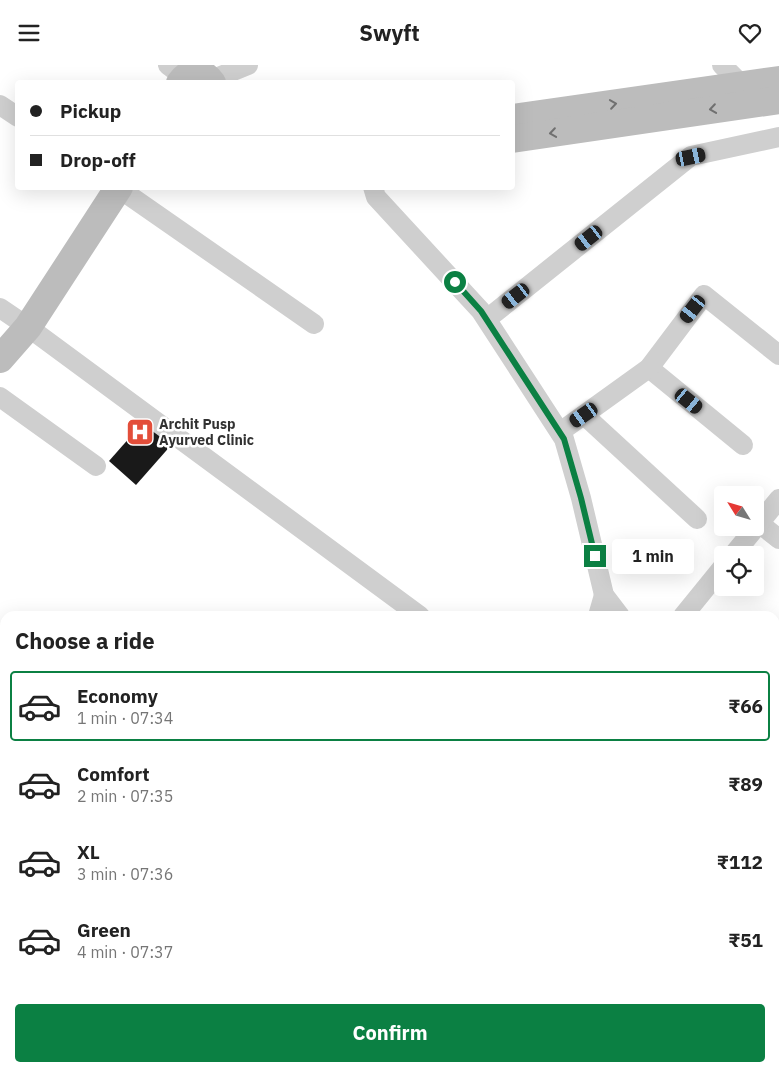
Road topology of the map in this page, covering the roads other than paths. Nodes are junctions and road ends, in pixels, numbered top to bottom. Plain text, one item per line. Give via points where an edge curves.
1 (248, 65) edge
2 (722, 65) edge
3 (177, 75) edge
4 (210, 80) edge
5 (214, 80) edge
6 (779, 81) edge
7 (760, 96) edge
8 (0, 105) edge
9 (15, 115) edge
10 (515, 119) edge
11 (779, 137) edge
12 (515, 138) edge
13 (117, 190) edge
14 (121, 190) edge
15 (374, 190) edge
16 (0, 309) edge
17 (487, 319) junction
18 (314, 324) dead end
19 (28, 327) junction
20 (779, 355) edge
21 (0, 359) edge
22 (648, 368) junction
23 (0, 397) edge
24 (584, 415) junction
25 (560, 432) junction
26 (743, 445) dead end
27 (96, 466) dead end
28 (779, 499) edge
29 (764, 517) edge
30 (697, 519) dead end
31 (764, 527) edge
32 (748, 536) edge
33 (779, 539) edge
34 (740, 546) edge
35 (714, 578) edge
36 (604, 595) junction
37 (413, 611) edge
38 (599, 611) edge
39 (616, 611) edge
40 (688, 611) edge

1 - 5 street
2 - 7 street
3 - 4 main road via 200,73
6 - 7 main road
10 -> 7 main road
7 -> 12 main road
8 - 9 street
11 - 17 street via 691,157
13 - 19 main road
14 - 18 street
15 - 17 street via 376,197
16 - 19 street
17 - 25 street
19 - 21 main road
19 - 37 street
20 - 22 street via 704,295
22 - 24 street
22 - 26 street
23 - 27 street
24 - 25 street
24 - 30 street
25 - 36 street via 581,498
28 - 29 street
31 - 33 street
32 - 34 street
35 - 40 street
36 - 38 street
36 - 39 street

